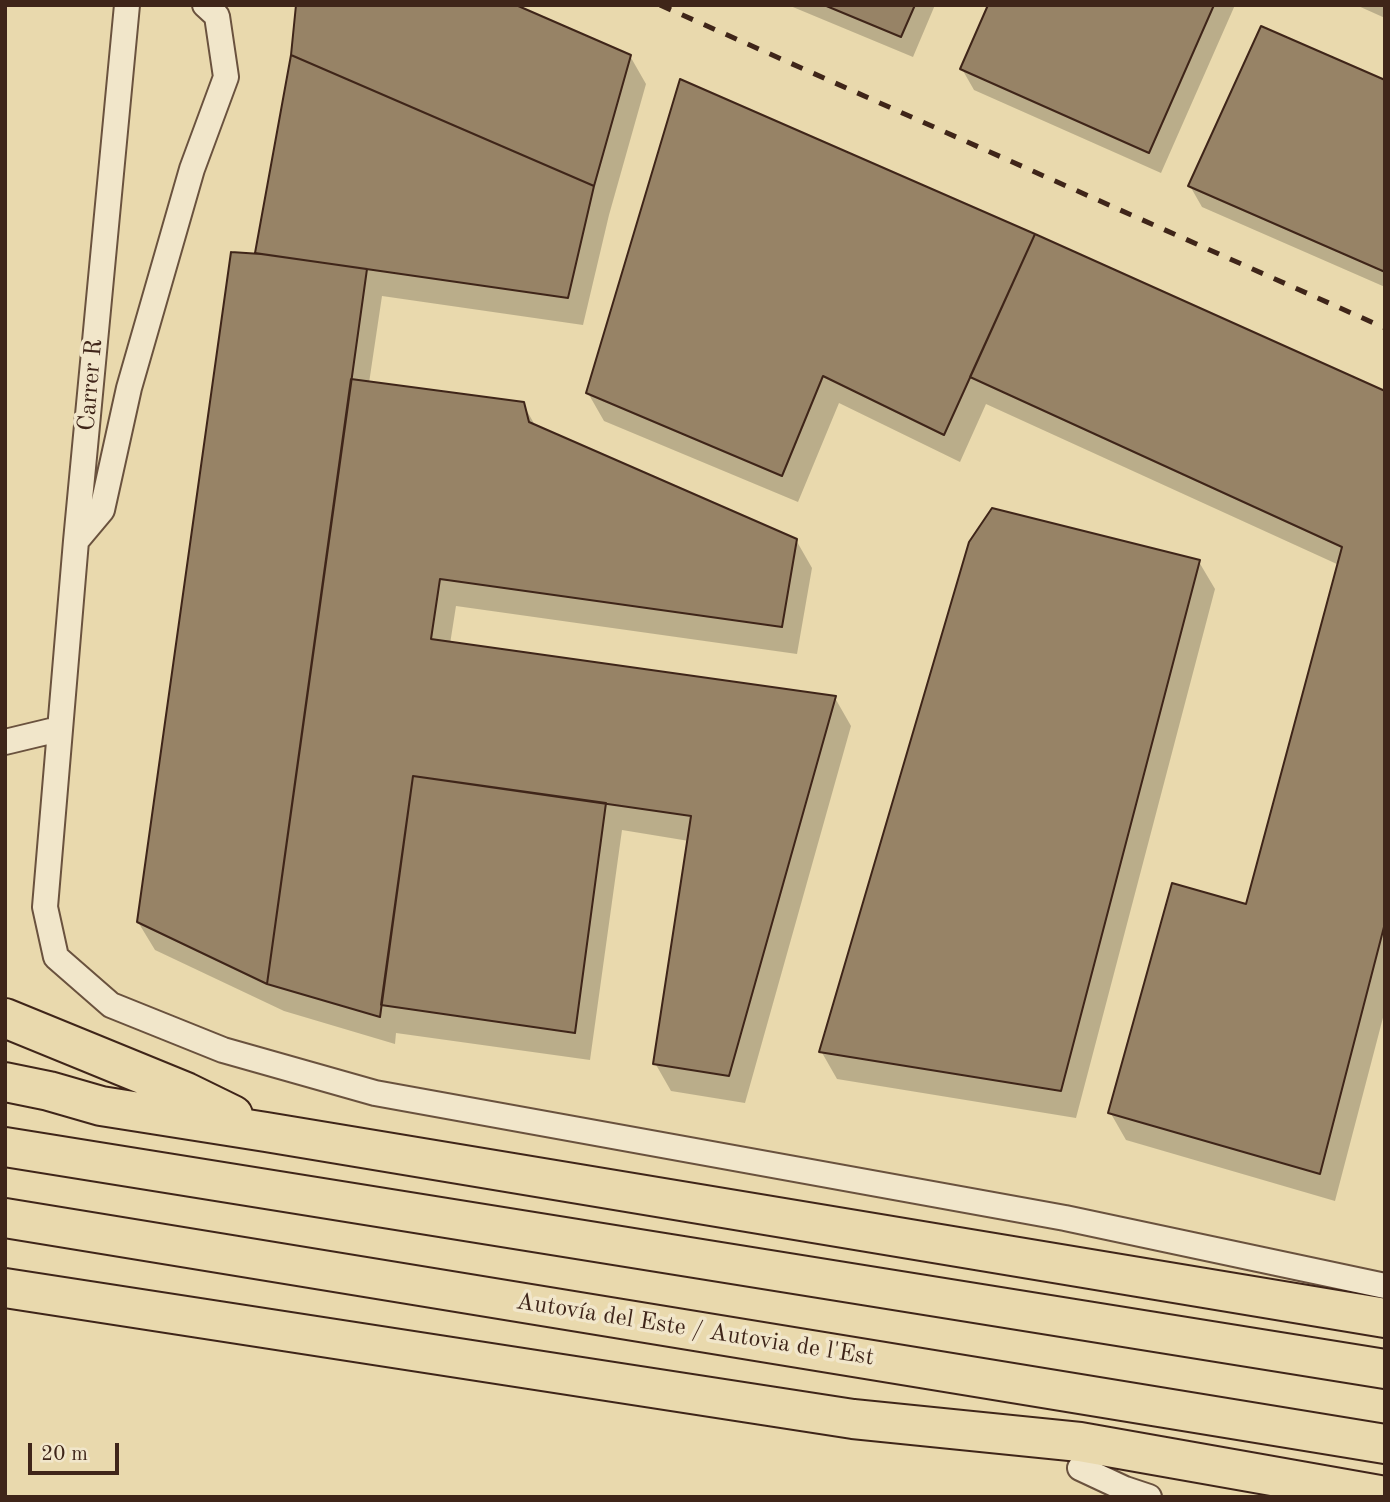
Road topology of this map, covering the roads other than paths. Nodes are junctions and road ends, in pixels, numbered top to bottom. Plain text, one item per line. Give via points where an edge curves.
1 (127, 5) edge
2 (205, 5) edge
3 (76, 541) junction
4 (59, 729) junction
5 (5, 742) edge
6 (5, 1018) edge
7 (5, 1082) edge
8 (5, 1100) edge
9 (101, 1106) junction
10 (266, 1132) junction
11 (5, 1147) edge
12 (5, 1218) edge
13 (1385, 1286) edge
14 (5, 1288) edge
15 (1385, 1318) edge
16 (1385, 1369) edge
17 (853, 1419) junction
18 (1385, 1444) edge
19 (1080, 1468) junction
20 (1385, 1496) edge
21 (1149, 1497) edge
22 (1258, 1497) edge

1 - 3 street, Carrer R
2 - 3 street via 218,16 226,77 192,169 129,388 102,510
3 - 4 street, Carrer R
4 - 5 street
4 - 13 street, Carrer R via 45,907 56,957 111,1005 223,1050 375,1093 1065,1218
6 - 10 highway via 186,1092
7 - 9 highway
8 - 9 highway via 49,1107
9 - 10 highway
10 - 15 highway
11 - 16 highway
12 - 18 highway, Autovía del Este / Autovia de l'Est
14 - 17 highway
17 - 19 highway
17 - 20 highway via 1080,1442
19 - 21 street
19 - 22 highway via 1128,1470

